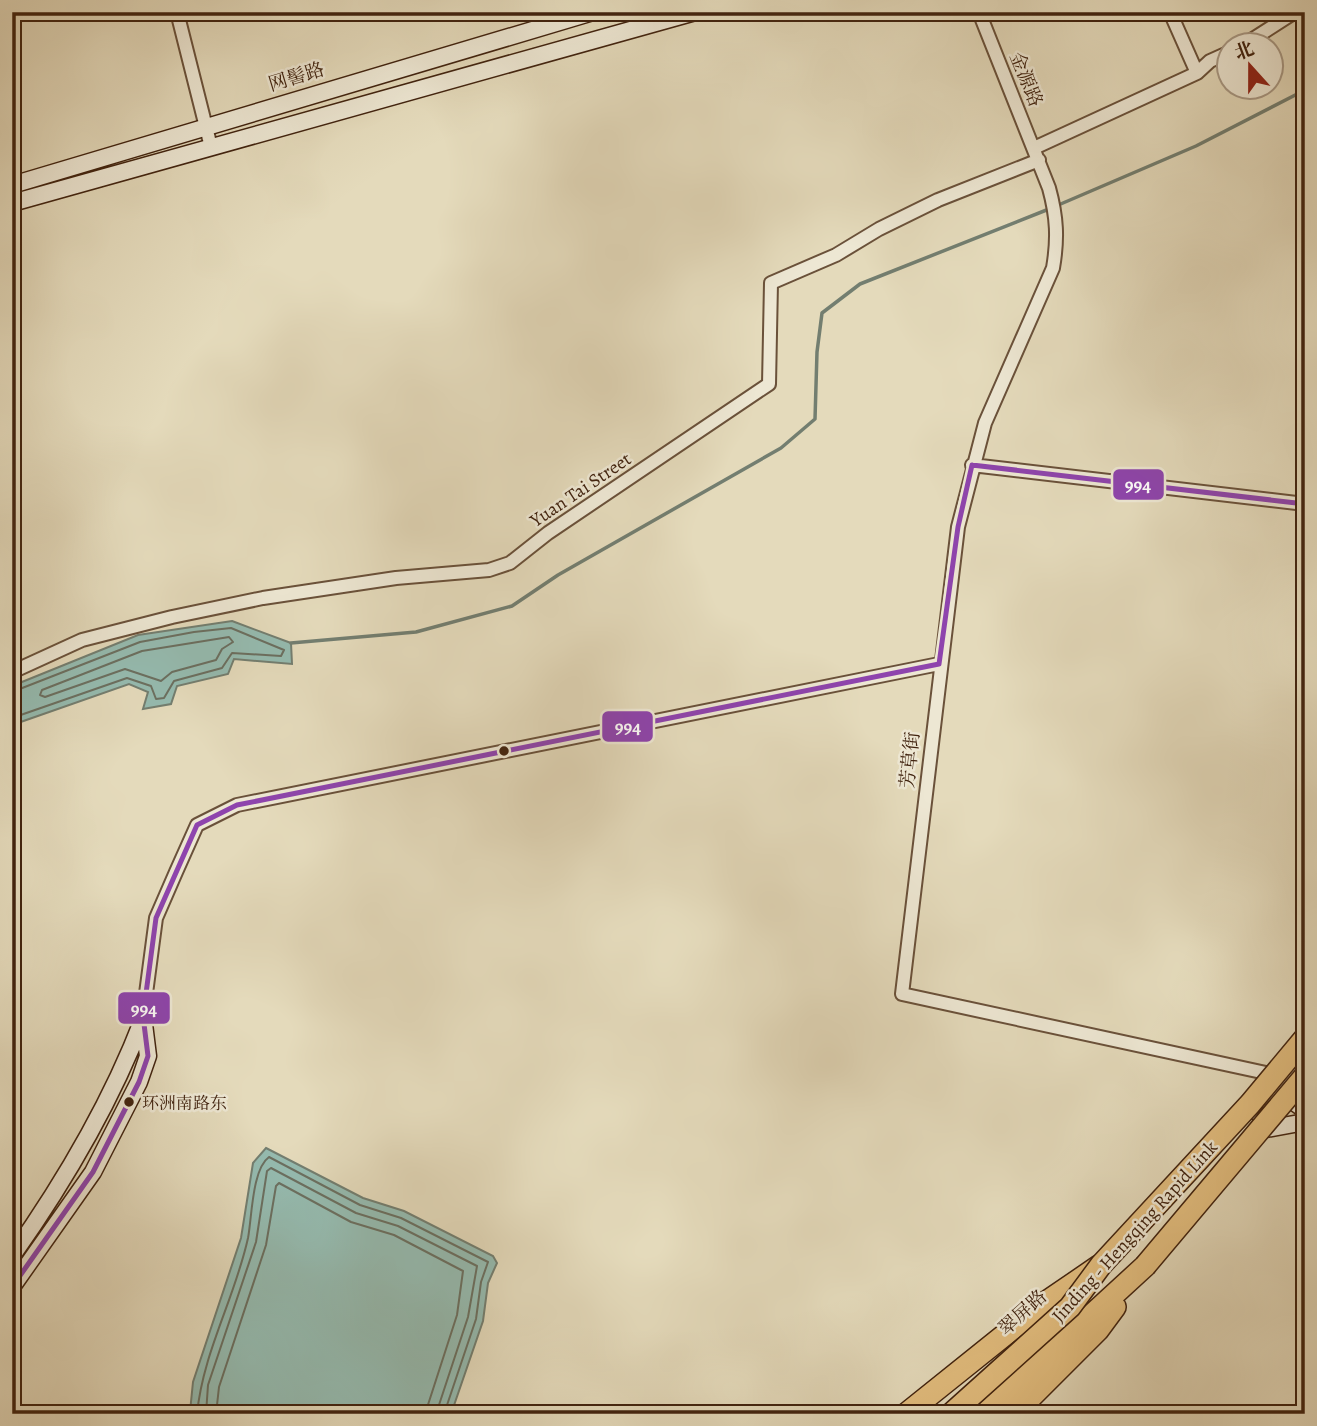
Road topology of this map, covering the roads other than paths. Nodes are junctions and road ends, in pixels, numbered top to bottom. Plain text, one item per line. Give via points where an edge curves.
1 (177, 12) edge
2 (593, 12) edge
3 (695, 12) edge
4 (979, 12) edge
5 (1170, 12) edge
6 (1295, 12) edge
7 (1264, 32) edge
8 (1216, 58) edge
9 (1197, 73) junction
10 (204, 126) junction
11 (211, 147) junction
12 (1037, 154) junction
13 (12, 185) edge
14 (12, 203) edge
15 (972, 465) junction
16 (1305, 503) edge
17 (939, 664) junction
18 (12, 673) edge
19 (144, 1016) junction
20 (1305, 1038) edge
21 (1305, 1056) edge
22 (1280, 1087) junction
23 (1302, 1093) edge
24 (1305, 1122) edge
25 (1266, 1129) junction
26 (12, 1256) edge
27 (1101, 1265) junction
28 (1145, 1266) junction
29 (12, 1287) edge
30 (906, 1414) edge
31 (938, 1414) edge
32 (951, 1414) edge
33 (978, 1414) edge
34 (984, 1414) edge
35 (1014, 1414) edge

1 - 10 street
2 - 10 main road, 网髻路
3 - 11 main road
4 - 12 street, 金源路
5 - 9 street
6 - 7 street
8 - 9 street
9 - 12 street
10 - 11 street
10 - 13 main road, 网髻路
11 - 14 main road
12 - 15 street, 芳草街 via 1056,213 1058,241 1053,268 985,423
12 - 18 street, Yuan Tai Street via 771,283 769,384 510,563 489,570 396,578 172,617 82,640
15 - 16 street
15 - 17 street, 芳草街 via 958,527
17 - 19 street via 237,805 216,813 197,825 156,918
17 - 22 street, 芳草街 via 902,994 1266,1073
19 - 26 main road via 121,1077 65,1180
19 - 29 main road via 149,1056 138,1082 93,1172
20 - 27 highway, Jinding - Hengqing Rapid Link, bridge
21 - 22 main road, 翠屏路
22 - 23 main road
22 - 31 main road, 翠屏路 via 1120,1251
23 - 25 main road
23 - 28 highway, Jinding - Hengqing Rapid Link, bridge
24 - 25 main road
25 - 33 main road via 1147,1256
27 - 30 highway via 1042,1305
27 - 32 highway, Jinding - Hengqing Rapid Link, bridge via 1070,1307
28 - 34 highway, Jinding - Hengqing Rapid Link
28 - 35 highway via 1098,1331

